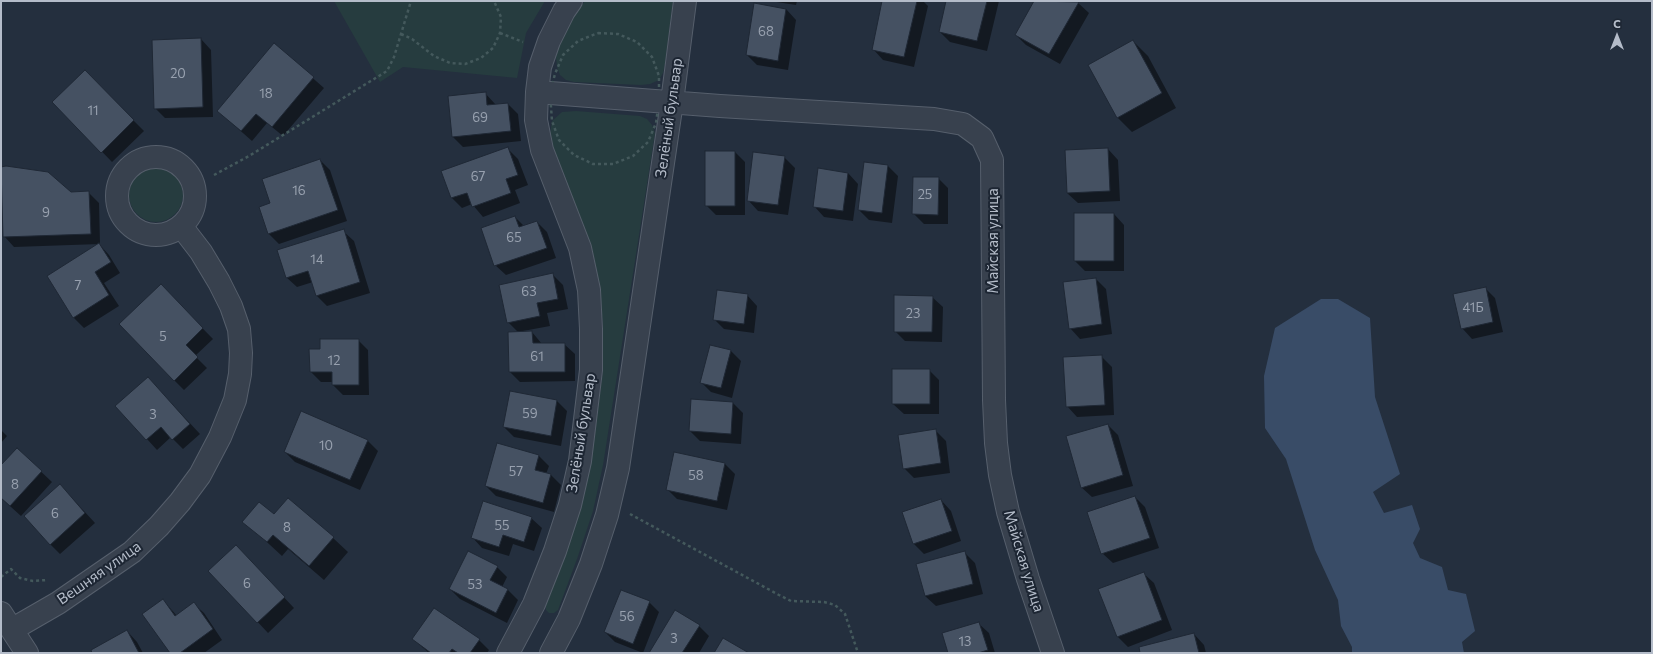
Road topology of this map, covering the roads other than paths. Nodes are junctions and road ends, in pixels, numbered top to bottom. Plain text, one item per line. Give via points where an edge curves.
1 (571, 1) edge
2 (685, 1) edge
3 (537, 92) junction
4 (672, 102) junction
5 (182, 226) dead end
6 (7, 621) edge
7 (27, 653) edge
8 (508, 653) edge
9 (552, 653) edge
10 (1053, 653) edge

1 - 3 street, Зелёный бульвар via 549,41 540,67
2 - 4 street, Зелёный бульвар
3 - 4 street, Майская улица
3 - 8 street, Зелёный бульвар via 536,120 542,150 583,262 588,290 592,370 580,460 570,504 534,604
4 - 9 street, Зелёный бульвар via 618,468 591,564 570,619
4 - 10 street, Майская улица via 934,119 963,124 982,138 992,160 994,400 1000,476 1028,579
5 - 6 street, Вешняя улица via 219,282 239,329 240,374 234,400 220,437 200,475 180,502 160,526 132,552 64,599
6 - 7 street

